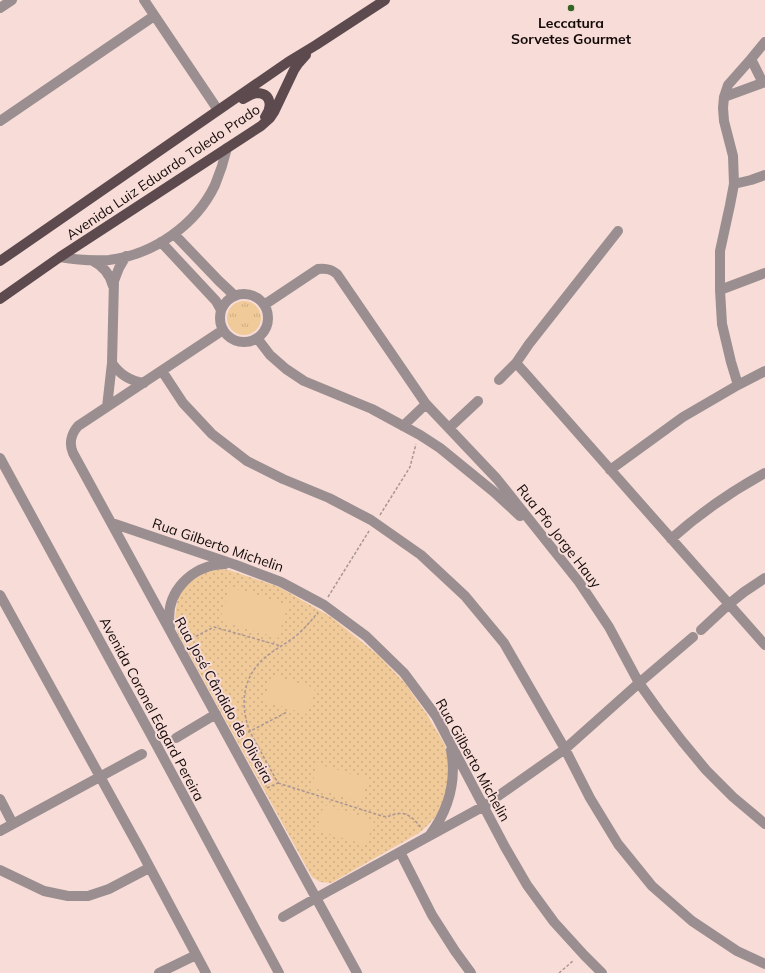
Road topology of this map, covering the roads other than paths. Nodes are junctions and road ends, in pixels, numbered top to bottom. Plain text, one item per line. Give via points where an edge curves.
1 (12, 0) edge
2 (144, 0) edge
3 (385, 0) edge
4 (0, 8) edge
5 (154, 16) junction
6 (765, 42) edge
7 (316, 45) junction
8 (751, 59) junction
9 (764, 82) edge
10 (724, 97) junction
11 (218, 110) junction
12 (0, 121) edge
13 (255, 130) junction
14 (227, 148) junction
15 (765, 176) edge
16 (734, 184) junction
17 (618, 231) dead end
18 (174, 234) junction
19 (161, 242) junction
20 (126, 256) junction
21 (60, 257) junction
22 (0, 260) edge
23 (93, 261) junction
24 (200, 261) junction
25 (189, 272) junction
26 (765, 272) edge
27 (219, 281) junction
28 (113, 288) junction
29 (720, 290) junction
30 (208, 292) junction
31 (235, 296) junction
32 (0, 299) edge
33 (264, 305) junction
34 (221, 310) junction
35 (223, 330) junction
36 (257, 338) junction
37 (112, 363) junction
38 (516, 363) junction
39 (162, 371) junction
40 (765, 371) edge
41 (499, 380) dead end
42 (144, 383) junction
43 (738, 385) junction
44 (478, 401) dead end
45 (426, 404) junction
46 (107, 407) junction
47 (403, 426) junction
48 (449, 428) junction
49 (440, 448) junction
50 (0, 458) edge
51 (610, 470) junction
52 (765, 473) edge
53 (112, 523) junction
54 (671, 538) junction
55 (545, 539) junction
56 (236, 565) junction
57 (765, 578) edge
58 (0, 595) edge
59 (729, 604) junction
60 (701, 630) dead end
61 (172, 633) junction
62 (694, 637) dead end
63 (765, 645) edge
64 (639, 683) junction
65 (216, 714) junction
66 (176, 738) dead end
67 (450, 742) junction
68 (565, 749) junction
69 (142, 754) dead end
70 (100, 776) junction
71 (0, 799) edge
72 (484, 806) junction
73 (13, 824) junction
74 (765, 824) edge
75 (0, 831) edge
76 (429, 836) junction
77 (400, 852) junction
78 (150, 868) junction
79 (0, 870) edge
80 (316, 898) junction
81 (283, 918) dead end
82 (196, 955) junction
83 (765, 964) edge
84 (159, 973) edge
85 (206, 973) edge
86 (279, 973) edge
87 (357, 973) edge
88 (471, 973) edge
89 (602, 973) edge

1 - 4 street
2 - 5 street
3 - 7 main road, Avenida Luiz Eduardo Toledo Prado
5 - 11 street
5 - 12 street
6 - 8 street
7 - 11 main road, Avenida Luiz Eduardo Toledo Prado
7 - 13 main road, Avenida Luiz Eduardo Toledo Prado via 294,70 270,118
8 - 9 street
8 - 10 street via 728,85
9 - 10 street
10 - 16 street via 724,122 733,156
11 - 13 main road via 252,94 263,95 269,101 269,110
11 - 22 main road, Avenida Luiz Eduardo Toledo Prado
13 - 14 main road, Avenida Luiz Eduardo Toledo Prado
14 - 18 street via 214,187 190,220
14 - 21 main road, Avenida Luiz Eduardo Toledo Prado
15 - 16 street
16 - 29 street via 720,251
17 - 38 street
18 - 19 street
18 - 24 street
19 - 20 street
19 - 25 street
20 - 23 street
20 - 28 street via 116,274
21 - 23 street
21 - 32 main road, Avenida Luiz Eduardo Toledo Prado
23 - 28 street via 110,276
24 - 25 street
24 - 27 street
25 - 30 street
26 - 29 street
27 - 30 street
27 - 31 street
28 - 37 street
29 - 43 street via 722,324
30 - 34 street
31 - 33 street via 248,294
31 - 34 street via 229,299
33 - 36 street via 268,319 263,333
33 - 45 street, Rua Pfo Jorge Hauy via 316,271 327,269 337,274
34 - 35 street via 220,324
35 - 36 street via 227,336 238,342
35 - 39 street
36 - 47 street via 270,355 304,381
37 - 42 street via 126,377
37 - 46 street
38 - 41 street
38 - 51 street
39 - 42 street
39 - 68 street via 183,403 212,434 247,461 371,520 421,555 460,591 504,642
40 - 43 street
42 - 46 street
43 - 51 street via 684,418
44 - 48 street
45 - 47 street
45 - 48 street, Rua Pfo Jorge Hauy
46 - 53 street, Rua José Cândido de Oliveira via 78,426 71,439 71,446
47 - 49 street
48 - 49 street via 457,441 456,448 452,452
48 - 55 street, Rua Pfo Jorge Hauy via 497,479
49 - 55 street via 494,492
50 - 86 street, Avenida Coronel Edgard Pereira
51 - 54 street
52 - 54 street via 742,486
53 - 56 street, Rua Gilberto Michelin
53 - 61 street, Rua José Cândido de Oliveira
54 - 59 street
55 - 64 street, Rua Pfo Jorge Hauy via 579,582 609,627
56 - 61 street via 208,566 192,574 185,581 171,605
56 - 67 street, Rua Gilberto Michelin via 281,582 324,605 366,636 404,673 436,716
57 - 59 street
58 - 70 street
59 - 60 street
59 - 63 street
61 - 65 street, Rua José Cândido de Oliveira
62 - 64 street
64 - 68 street
64 - 74 street, Rua Pfo Jorge Hauy via 706,770
65 - 66 street
65 - 80 street, Rua José Cândido de Oliveira
67 - 72 street, Rua Gilberto Michelin
67 - 76 street via 453,759 451,792 439,823
68 - 72 street
68 - 83 street via 590,798 618,844 652,886 692,921 737,951
69 - 70 street
70 - 73 street
70 - 78 street
71 - 73 street
72 - 76 street
72 - 89 street, Rua Gilberto Michelin via 505,847 554,922
73 - 75 street
76 - 77 street
77 - 80 street
77 - 88 street via 432,915
78 - 79 street via 109,889 88,896 68,896 44,891
78 - 82 street
80 - 81 street
80 - 87 street, Rua José Cândido de Oliveira
82 - 84 street
82 - 85 street

